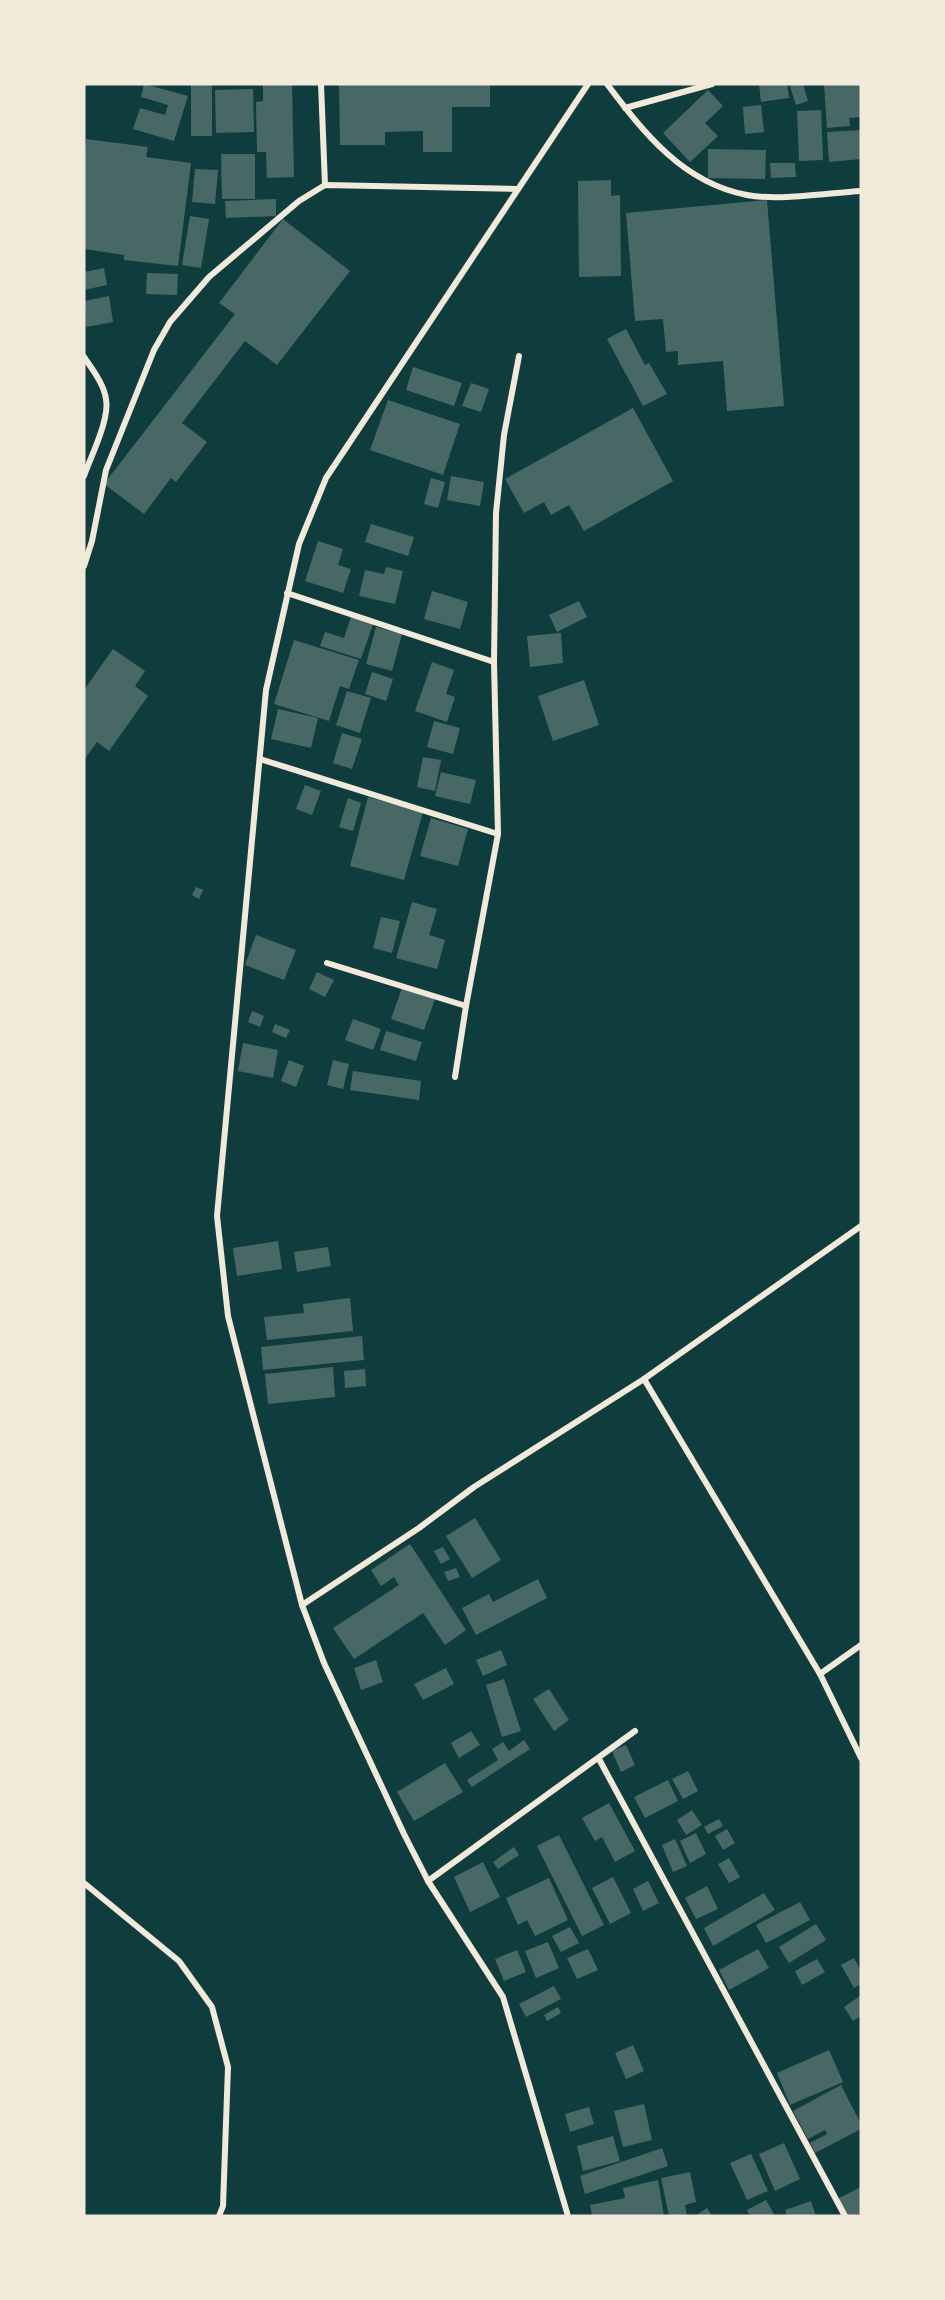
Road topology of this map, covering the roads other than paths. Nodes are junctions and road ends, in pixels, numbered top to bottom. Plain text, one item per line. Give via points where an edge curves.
1 (321, 84) edge
2 (588, 84) edge
3 (607, 84) edge
4 (712, 84) edge
5 (625, 108) junction
6 (325, 185) junction
7 (518, 189) junction
8 (861, 191) edge
9 (84, 357) edge
10 (519, 357) dead end
11 (84, 476) edge
12 (84, 566) edge
13 (287, 593) junction
14 (494, 662) junction
15 (260, 759) junction
16 (498, 834) junction
17 (327, 963) dead end
18 (466, 1006) junction
19 (455, 1077) dead end
20 (861, 1226) edge
21 (644, 1379) junction
22 (302, 1605) junction
23 (861, 1645) edge
24 (820, 1674) junction
25 (635, 1731) dead end
26 (861, 1758) edge
27 (599, 1759) junction
28 (428, 1881) junction
29 (84, 1883) edge
30 (219, 2216) edge
31 (568, 2216) edge
32 (844, 2216) edge

1 - 6 street
2 - 7 street
3 - 5 street
4 - 5 street
5 - 8 street via 670,159 696,177 724,189 772,197
6 - 7 street
6 - 12 street via 299,201 209,277 171,322 154,350 106,470
7 - 13 street via 326,478 299,544
9 - 11 street via 107,399 104,420
10 - 14 street via 504,435 496,513
13 - 14 street
13 - 15 street via 266,690
14 - 16 street
15 - 16 street
15 - 22 street via 217,1216 228,1316
16 - 18 street
17 - 18 street
18 - 19 street
20 - 21 street
21 - 22 street via 474,1487
21 - 24 street
22 - 28 street via 324,1663
23 - 24 street
24 - 26 street
25 - 27 street
27 - 28 street
27 - 32 street
28 - 31 street via 503,1997
29 - 30 street via 179,1961 212,2007 228,2067

